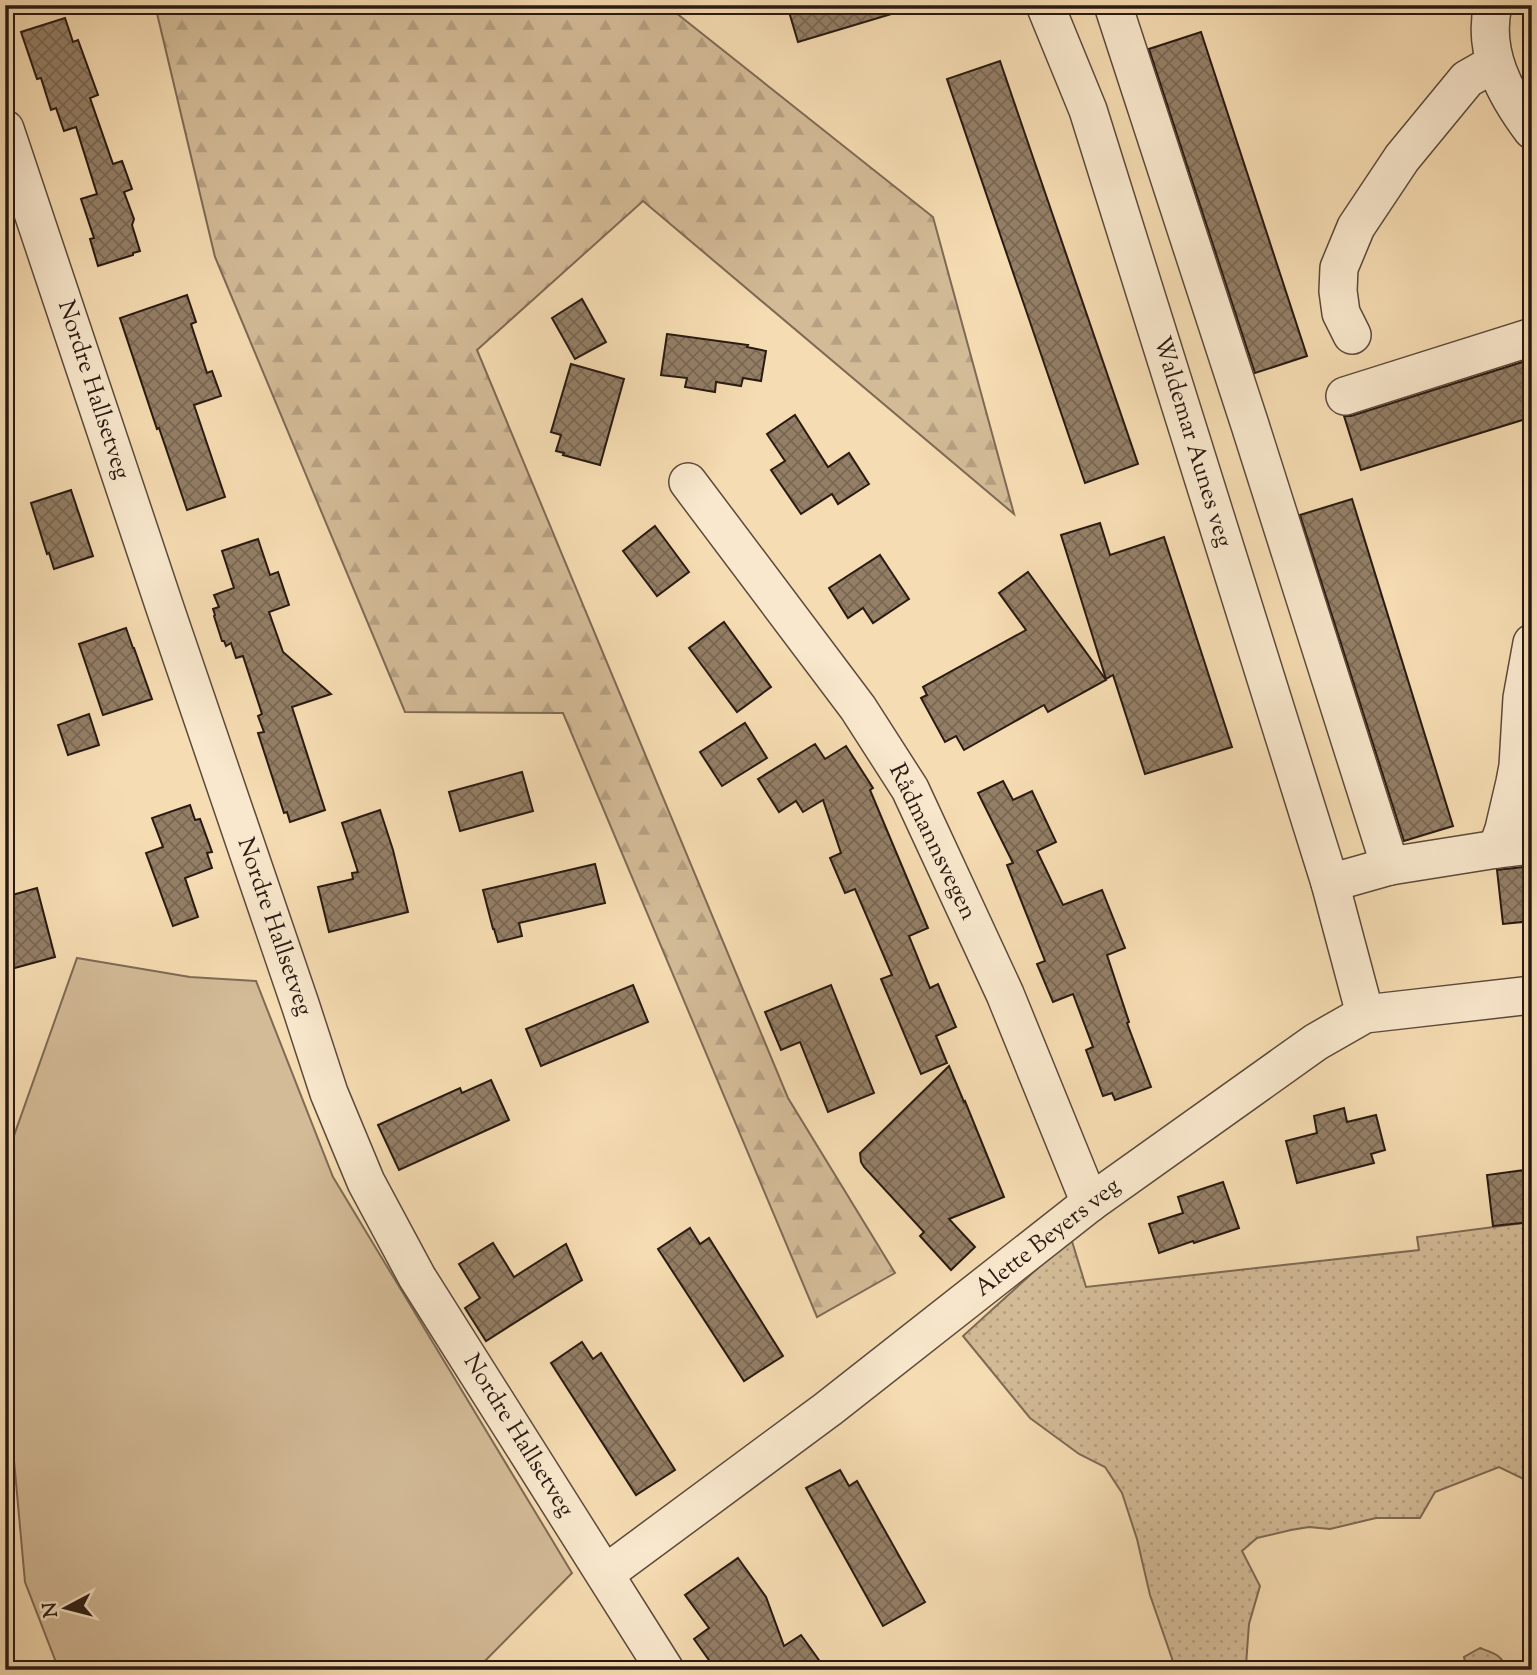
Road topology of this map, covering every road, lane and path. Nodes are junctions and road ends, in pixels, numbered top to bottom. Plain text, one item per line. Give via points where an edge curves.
1 (1045, 5) edge
2 (1113, 5) edge
3 (1493, 5) edge
4 (1496, 66) junction
5 (5, 128) edge
6 (1532, 130) edge
7 (1352, 335) dead end
8 (1532, 337) edge
9 (1345, 396) dead end
10 (688, 482) dead end
11 (1532, 643) edge
12 (1514, 847) edge
13 (1390, 866) junction
14 (1330, 883) junction
15 (1532, 995) edge
16 (1365, 1014) junction
17 (1090, 1203) junction
18 (605, 1574) junction
19 (665, 1670) edge

1 - 14 street, Waldemar Aunes veg via 1088,110
2 - 13 street
3 - 4 street
4 - 6 street via 1513,105
4 - 7 street via 1467,79 1402,158 1356,227 1339,268 1338,291 1341,313
5 - 18 street, Nordre Hallsetveg via 329,1093 366,1182 417,1277
8 - 9 street
10 - 17 street, Rådmannsvegen via 858,708 910,789 1005,994
11 - 12 street via 1522,698 1518,766 1504,828
12 - 13 street
13 - 14 street
14 - 16 street, Waldemar Aunes veg
15 - 16 street, Alette Beyers veg
16 - 17 street, Alette Beyers veg via 1316,1042
17 - 18 street, Alette Beyers veg via 828,1409
18 - 19 street, Nordre Hallsetveg

